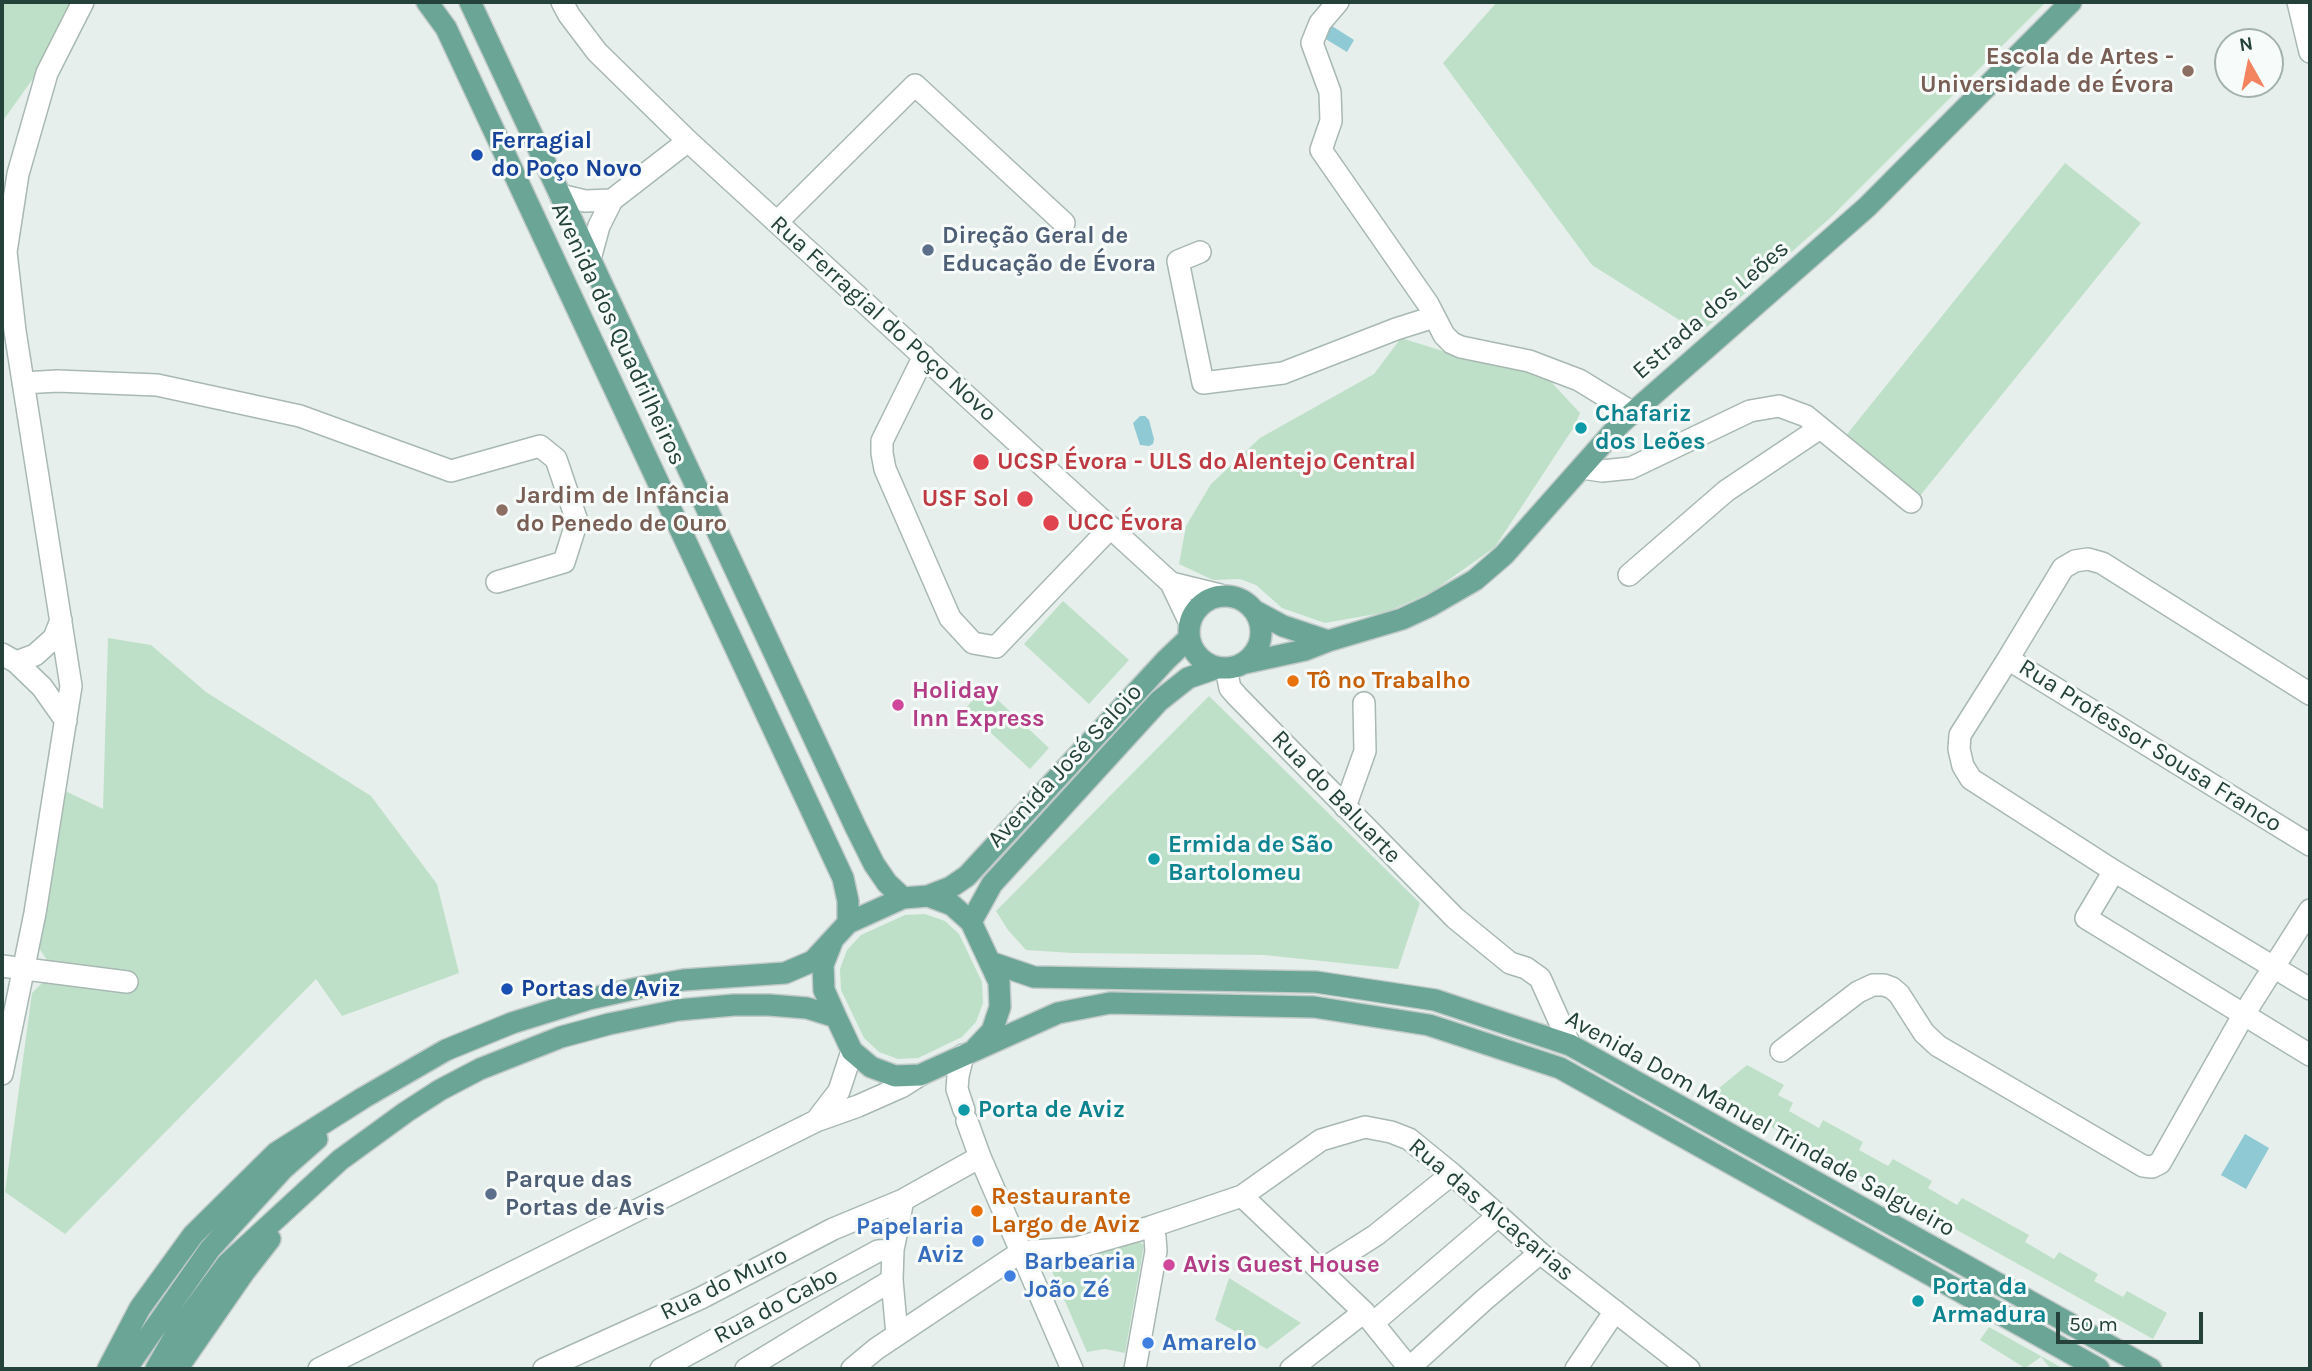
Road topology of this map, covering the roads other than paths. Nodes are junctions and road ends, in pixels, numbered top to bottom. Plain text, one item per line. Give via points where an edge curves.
1 (83, 2) edge
2 (427, 2) edge
3 (470, 2) edge
4 (562, 2) edge
5 (1338, 2) edge
6 (2071, 2) edge
7 (2298, 2) edge
8 (2310, 52) edge
9 (688, 141) junction
10 (560, 195) junction
11 (612, 200) junction
12 (776, 222) junction
13 (1064, 223) dead end
14 (1200, 252) dead end
15 (590, 259) junction
16 (1434, 317) junction
17 (924, 356) junction
18 (23, 383) junction
19 (1633, 413) junction
20 (1820, 428) junction
21 (1582, 468) junction
22 (1911, 502) dead end
23 (1111, 527) junction
24 (1629, 575) dead end
25 (497, 582) dead end
26 (1171, 583) junction
27 (1220, 595) junction
28 (1257, 612) junction
29 (61, 620) junction
30 (1189, 631) junction
31 (1328, 641) junction
32 (9, 658) edge
33 (2008, 659) junction
34 (1229, 667) junction
35 (2310, 694) edge
36 (1364, 703) dead end
37 (66, 721) junction
38 (1345, 807) junction
39 (2310, 845) edge
40 (2114, 871) junction
41 (928, 896) junction
42 (903, 898) junction
43 (2310, 910) edge
44 (971, 922) junction
45 (848, 923) junction
46 (832, 942) junction
47 (990, 962) junction
48 (2, 966) edge
49 (2274, 968) junction
50 (24, 969) junction
51 (127, 982) dead end
52 (2310, 989) edge
53 (2244, 1014) junction
54 (836, 1017) junction
55 (1570, 1045) junction
56 (852, 1051) junction
57 (1781, 1051) dead end
58 (969, 1052) junction
59 (2310, 1055) edge
60 (2, 1074) edge
61 (920, 1075) junction
62 (363, 1098) junction
63 (816, 1121) junction
64 (980, 1157) junction
65 (1452, 1174) junction
66 (308, 1190) junction
67 (1242, 1196) junction
68 (903, 1200) junction
69 (1498, 1216) junction
70 (1150, 1227) junction
71 (893, 1250) junction
72 (1021, 1252) junction
73 (1540, 1253) junction
74 (1321, 1270) junction
75 (892, 1280) junction
76 (1615, 1311) junction
77 (1368, 1318) junction
78 (897, 1335) junction
79 (582, 1362) edge
80 (865, 1365) edge
81 (1676, 1366) edge
82 (108, 1369) edge
83 (126, 1369) edge
84 (156, 1369) edge
85 (177, 1369) edge
86 (319, 1369) edge
87 (544, 1369) edge
88 (661, 1369) edge
89 (746, 1369) edge
90 (1072, 1369) edge
91 (1136, 1369) edge
92 (1291, 1369) edge
93 (1409, 1369) edge
94 (1576, 1369) edge
95 (2099, 1369) edge
96 (2151, 1369) edge

1 - 18 street via 47,73 18,174 6,252
2 - 45 main road, Avenida dos Quadrilheiros via 446,28 843,878
3 - 10 main road, Avenida dos Quadrilheiros
4 - 9 street, Rua Ferragial do Poço Novo via 597,52
5 - 16 street via 1320,23 1312,43 1330,92 1331,121 1321,150
6 - 19 main road, Estrada dos Leões via 1867,207
7 - 8 street
9 - 11 street
9 - 12 street, Rua Ferragial do Poço Novo
10 - 11 street via 585,201
10 - 15 main road, Avenida dos Quadrilheiros
11 - 15 street
12 - 13 street via 915,85
12 - 17 street, Rua Ferragial do Poço Novo
14 - 16 street via 1178,261 1203,383 1283,373
15 - 42 main road, Avenida dos Quadrilheiros via 856,828 874,864
16 - 19 street via 1452,343 1552,369 1580,380
17 - 23 street, Rua Ferragial do Poço Novo
17 - 23 street via 881,441 882,453 950,618 973,643 996,647
18 - 25 street via 157,385 300,416 451,471 540,446 556,459 577,521 564,562
18 - 29 street
19 - 21 main road, Estrada dos Leões
20 - 21 street via 1806,416 1779,406 1750,411 1631,468
20 - 22 street
20 - 24 street via 1726,491
21 - 31 main road, Estrada dos Leões via 1504,555 1475,580 1402,619
23 - 26 street, Rua Ferragial do Poço Novo
26 - 27 street
26 - 30 street
27 - 28 main road via 1234,596
27 - 30 main road via 1195,610
28 - 31 main road
28 - 34 main road via 1262,626 1255,653
29 - 32 street via 54,638 35,655
29 - 37 street via 71,686
30 - 34 main road via 1194,651 1204,662
30 - 41 main road, Avenida José Saloio via 967,876
31 - 34 main road, Avenida José Saloio
32 - 37 street via 42,687
33 - 35 street, Rua Professor Sousa Franco via 2063,568 2088,559 2102,562
33 - 39 street, Rua Professor Sousa Franco
33 - 40 street via 1960,735 1963,766 1971,779
34 - 38 street, Rua do Baluarte via 1230,688
34 - 44 main road, Avenida José Saloio via 1188,678 1159,701 992,884
36 - 38 street via 1365,751
37 - 50 street
38 - 55 street, Rua do Baluarte via 1455,918 1510,962 1540,978
40 - 49 street
40 - 53 street via 2085,918
41 - 42 main road, Avenida Dom Manuel Trindade Salgueiro
41 - 44 main road, Avenida Dom Manuel Trindade Salgueiro via 953,905
42 - 45 main road, Avenida Dom Manuel Trindade Salgueiro
43 - 49 street
44 - 47 main road, Avenida Dom Manuel Trindade Salgueiro
45 - 46 main road, Avenida Dom Manuel Trindade Salgueiro
46 - 54 main road, Avenida Dom Manuel Trindade Salgueiro via 823,965 824,990
46 - 62 main road via 813,961 785,973 638,988 512,1023 446,1050
47 - 55 main road, Avenida Dom Manuel Trindade Salgueiro via 1034,977 1316,982 1435,1000
47 - 58 main road, Avenida Dom Manuel Trindade Salgueiro via 999,982 1000,1007 992,1031
48 - 50 street
49 - 52 street
49 - 53 street
50 - 51 street
50 - 60 street
53 - 57 street via 2160,1163 2152,1167 2143,1166 1938,1046 1899,994 1884,985 1858,992
53 - 59 street
54 - 56 main road, Avenida Dom Manuel Trindade Salgueiro
54 - 66 main road via 807,1008 734,1004 678,1010 561,1037 440,1090 340,1160
55 - 96 main road, Avenida Dom Manuel Trindade Salgueiro
56 - 61 main road, Avenida Dom Manuel Trindade Salgueiro via 871,1068 895,1076
56 - 63 street via 839,1091
58 - 61 main road, Avenida Dom Manuel Trindade Salgueiro
58 - 64 street via 957,1089
58 - 95 main road, Avenida Dom Manuel Trindade Salgueiro via 1059,1013 1110,1003 1314,1007 1429,1025 1560,1068
61 - 63 street via 880,1097
62 - 82 main road via 276,1153 193,1235 140,1308
62 - 83 main road via 284,1170 210,1248
63 - 86 street
64 - 68 street, Rua do Muro
64 - 72 street
65 - 67 street, Rua das Alcaçarias via 1409,1139 1365,1127 1321,1140
65 - 69 street, Rua das Alcaçarias
65 - 74 street via 1376,1235
66 - 84 main road via 227,1264
66 - 85 main road
67 - 70 street, Rua das Alcaçarias
67 - 74 street
68 - 71 street
68 - 79 street, Rua do Muro via 833,1229
69 - 73 street, Rua das Alcaçarias
69 - 77 street
70 - 72 street, Rua das Alcaçarias via 1076,1248
70 - 91 street via 1156,1251
71 - 75 street
71 - 88 street, Rua do Cabo via 878,1251
72 - 78 street
72 - 90 street
73 - 76 street, Rua das Alcaçarias
73 - 93 street
74 - 77 street
75 - 78 street
75 - 89 street
76 - 81 street, Rua das Alcaçarias
76 - 94 street
77 - 92 street
77 - 93 street
78 - 80 street
79 - 87 street, Rua do Muro

